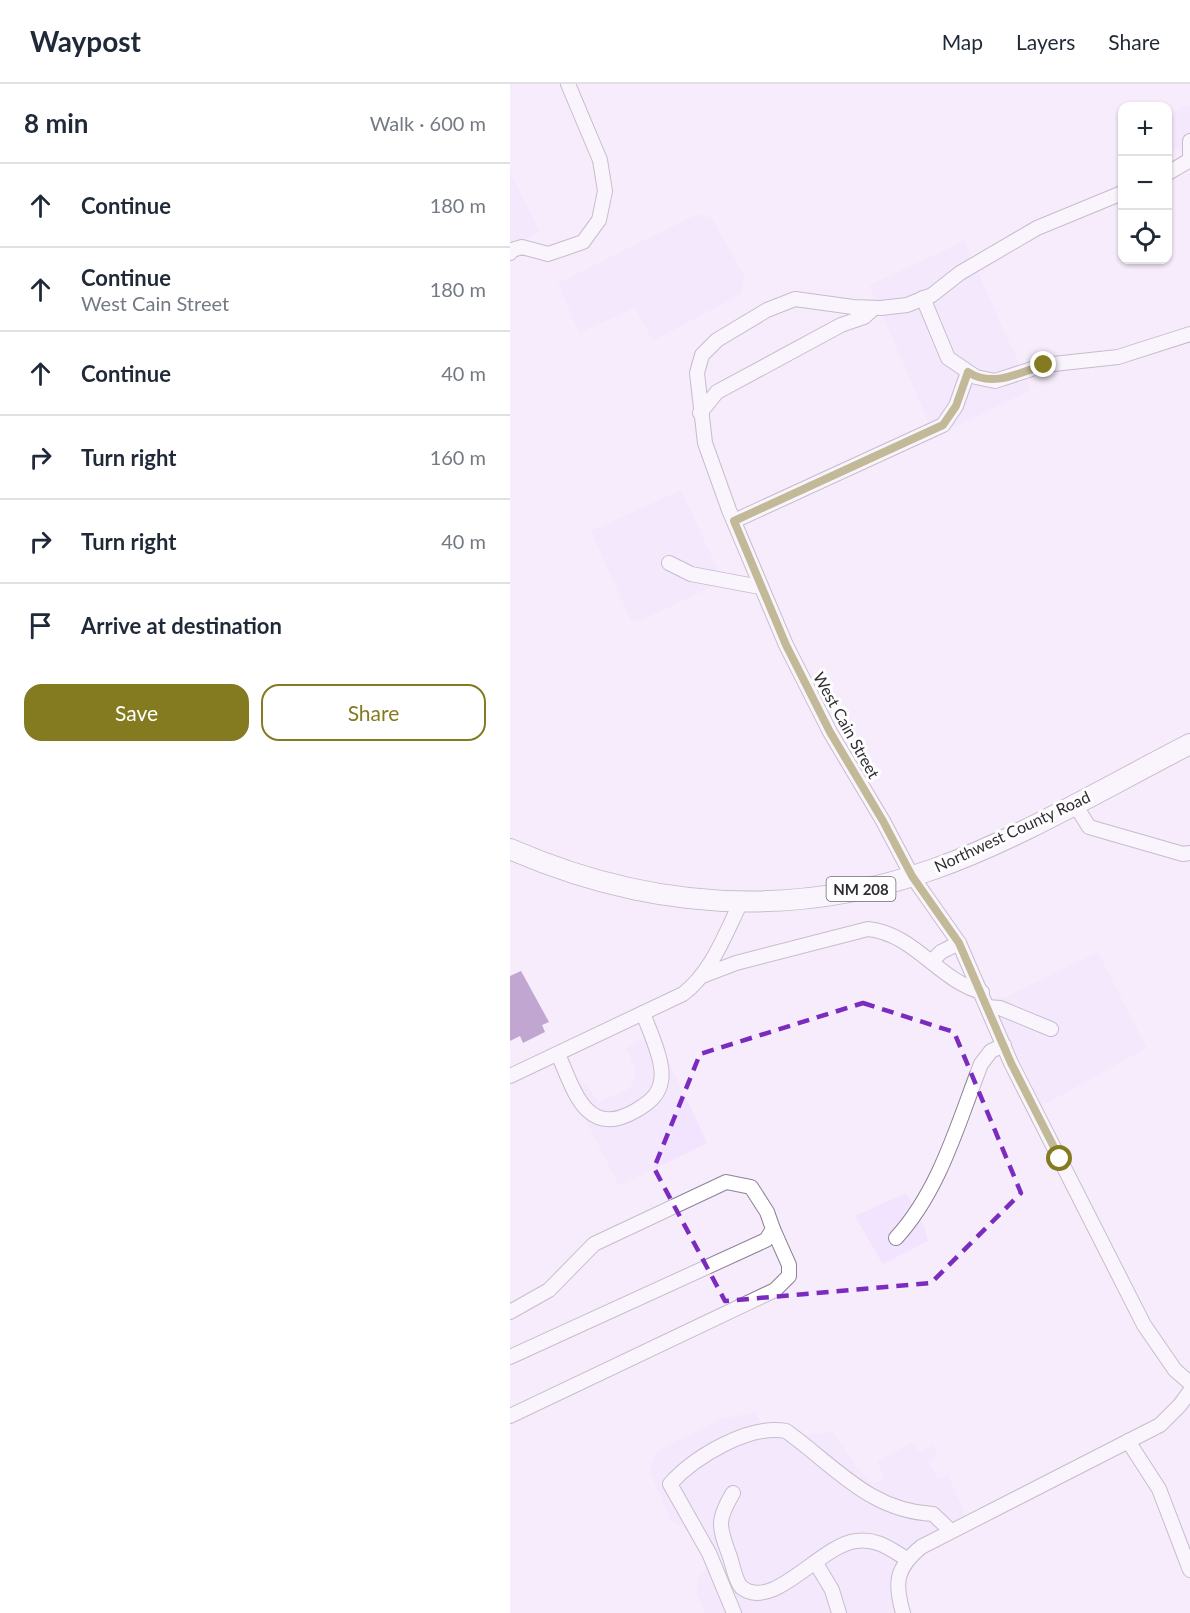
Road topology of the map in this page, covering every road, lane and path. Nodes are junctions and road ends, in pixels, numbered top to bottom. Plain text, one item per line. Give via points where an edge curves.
1 (568, 84) edge
2 (1190, 141) edge
3 (1190, 158) edge
4 (1172, 171) edge
5 (1118, 195) edge
6 (511, 250) edge
7 (923, 298) junction
8 (874, 308) junction
9 (1190, 334) edge
10 (968, 372) junction
11 (700, 413) junction
12 (734, 521) junction
13 (669, 563) dead end
14 (760, 587) junction
15 (1190, 744) edge
16 (1074, 803) junction
17 (510, 849) edge
18 (1190, 853) edge
19 (912, 876) junction
20 (741, 902) junction
21 (959, 943) junction
22 (932, 961) junction
23 (702, 976) junction
24 (982, 992) junction
25 (987, 1007) junction
26 (643, 1014) junction
27 (1051, 1029) dead end
28 (1004, 1045) junction
29 (558, 1054) junction
30 (510, 1076) edge
31 (773, 1228) junction
32 (896, 1238) dead end
33 (510, 1312) edge
34 (510, 1357) edge
35 (1190, 1383) edge
36 (1190, 1391) edge
37 (510, 1416) edge
38 (1128, 1441) junction
39 (733, 1493) dead end
40 (951, 1531) junction
41 (907, 1559) junction
42 (817, 1565) junction
43 (1190, 1570) edge
44 (734, 1613) edge
45 (839, 1613) edge
46 (903, 1613) edge

1 - 6 street via 600,160 605,191 599,220 583,242 548,254 522,247
2 - 3 street
3 - 4 street
5 - 7 street via 1037,228
7 - 8 street via 907,305
7 - 10 street via 948,358
8 - 11 street via 864,317 841,325 717,392
8 - 11 street, West Cain Street via 795,299 767,310 717,340 702,355 697,374
9 - 10 street via 1118,357 1044,365 995,381
10 - 12 street via 956,406 943,425
11 - 12 street, West Cain Street via 705,443
12 - 14 street, West Cain Street
13 - 14 street via 691,574
14 - 19 street, West Cain Street via 830,732
15 - 16 highway, Northwest County Road / NM 208
16 - 18 street via 1089,827
16 - 19 highway, Northwest County Road / NM 208 via 984,848
17 - 20 highway, Northwest County Road / NM 208 via 560,871 623,888 687,899
19 - 20 highway, Northwest County Road / NM 208 via 854,891
19 - 21 street, West Cain Street
20 - 23 street
21 - 22 street
21 - 24 street, West Cain Street
22 - 23 street via 882,930 868,929 736,963
22 - 24 street via 966,988
23 - 26 street via 683,994
24 - 25 street, West Cain Street
25 - 27 street via 1000,1008
25 - 28 street, West Cain Street
26 - 29 street
26 - 29 street via 656,1048 662,1080 652,1100 616,1120 601,1119 586,1111
28 - 32 street via 991,1051 981,1064 938,1174 923,1203
28 - 35 street, West Cain Street via 1144,1325 1175,1370
29 - 30 street
31 - 33 street via 751,1187 726,1182 594,1244 549,1290
31 - 34 street via 766,1240
31 - 37 street via 789,1265 789,1276 775,1290
36 - 38 street via 1160,1425
38 - 40 street
38 - 43 street via 1159,1489
39 - 42 street via 719,1527 740,1586 753,1599 761,1601 774,1596
40 - 41 street
40 - 44 street via 933,1514 911,1513 856,1488 786,1431 772,1428 752,1434 714,1449 670,1484 709,1553
41 - 42 street via 878,1541 856,1541 834,1548
41 - 46 street via 898,1583
42 - 45 street via 832,1590

